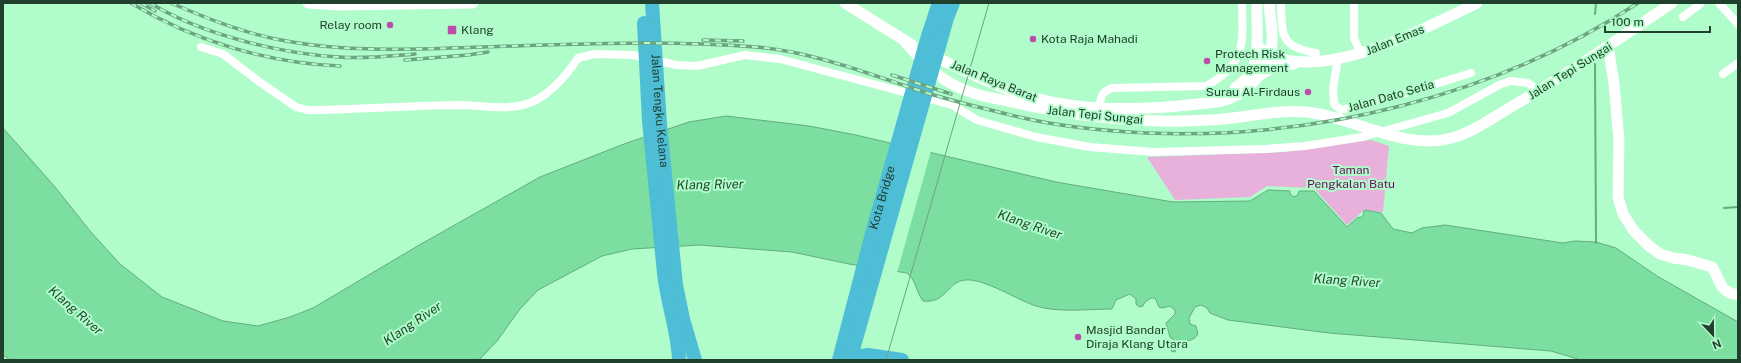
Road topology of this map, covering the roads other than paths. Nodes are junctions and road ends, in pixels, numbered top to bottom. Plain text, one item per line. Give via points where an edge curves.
1 (308, 3) edge
2 (472, 3) edge
3 (643, 3) edge
4 (652, 3) edge
5 (845, 3) edge
6 (939, 3) edge
7 (953, 3) edge
8 (1257, 3) edge
9 (1269, 3) edge
10 (1281, 3) edge
11 (1354, 3) edge
12 (1477, 3) edge
13 (1672, 3) edge
14 (1701, 3) edge
15 (1719, 3) edge
16 (447, 4) edge
17 (1242, 7) edge
18 (1683, 17) dead end
19 (1738, 24) edge
20 (1256, 28) junction
21 (935, 37) junction
22 (906, 42) junction
23 (1272, 43) junction
24 (1256, 46) junction
25 (201, 47) dead end
26 (1604, 49) junction
27 (1361, 54) junction
28 (1270, 55) junction
29 (1338, 58) junction
30 (1309, 62) junction
31 (1738, 63) edge
32 (960, 69) junction
33 (1471, 73) dead end
34 (1724, 74) dead end
35 (1259, 75) junction
36 (954, 86) junction
37 (1539, 91) junction
38 (1206, 103) junction
39 (1100, 107) junction
40 (1738, 295) edge
41 (678, 320) junction
42 (688, 337) junction
43 (855, 359) edge
44 (679, 360) edge
45 (695, 360) edge
46 (702, 360) edge
47 (832, 360) edge
48 (839, 360) edge
49 (902, 360) edge

1 - 16 main road
2 - 16 main road
3 - 41 highway, Jalan Tengku Kelana via 649,120 661,245 666,288
4 - 41 highway, Jalan Tengku Kelana
5 - 22 main road, Jalan Raya Barat
6 - 21 highway
7 - 21 highway
8 - 20 main road, Jalan Raya Barat
9 - 20 main road via 1267,39 1261,41
9 - 23 main road, Jalan Raya Barat
10 - 30 street via 1283,29 1287,41 1297,49 1316,53
11 - 27 street via 1354,38
12 - 27 main road, Jalan Emas via 1427,28
13 - 26 main road, Jalan Tepi Sungai
14 - 18 street
15 - 19 street
17 - 39 street via 1241,50 1231,68 1218,80 1206,86 1112,88 1100,97
20 - 24 main road, Jalan Raya Barat
21 - 43 highway, Kota Bridge
21 - 48 highway, Kota Bridge via 873,230
22 - 32 main road, Jalan Raya Barat
22 - 36 main road, Jalan Tepi Sungai via 933,70
23 - 28 main road, Jalan Raya Barat
23 - 30 main road, Jalan Emas via 1294,57
24 - 28 main road, Jalan Emas
24 - 38 main road, Jalan Raya Barat via 1253,68 1244,81
25 - 37 street via 223,54 296,107 314,110 463,105 497,108 519,106 533,101 554,87 578,58 595,54 633,55 676,65 697,66 745,54 780,59 952,105 977,120 1036,137 1090,147 1153,152 1269,149 1362,137 1448,113 1511,81 1528,84
26 - 37 main road, Jalan Tepi Sungai
26 - 40 main road via 1614,83 1619,140 1618,197 1623,214 1634,230 1660,254 1712,267 1723,289 1730,294
27 - 29 main road, Jalan Emas
28 - 30 main road, Jalan Emas
28 - 35 main road, Jalan Raya Barat
29 - 30 main road, Jalan Emas
29 - 33 street, Jalan Dato Setia via 1333,89 1334,104 1341,110
30 - 35 main road via 1274,67
31 - 34 street
32 - 36 main road
32 - 39 main road, Jalan Raya Barat via 1035,98
35 - 38 main road, Jalan Raya Barat via 1253,83 1230,99
36 - 37 main road, Jalan Tepi Sungai via 1044,110 1074,114 1140,120 1191,121 1282,111 1300,112 1336,117 1402,138 1437,141 1464,134
38 - 39 main road, Jalan Raya Barat via 1124,109
41 - 42 highway, Jalan Tengku Kelana
41 - 44 highway, Jalan Tengku Kelana
42 - 45 highway, Jalan Tengku Kelana
42 - 46 highway
43 - 47 highway
43 - 49 highway via 868,356

